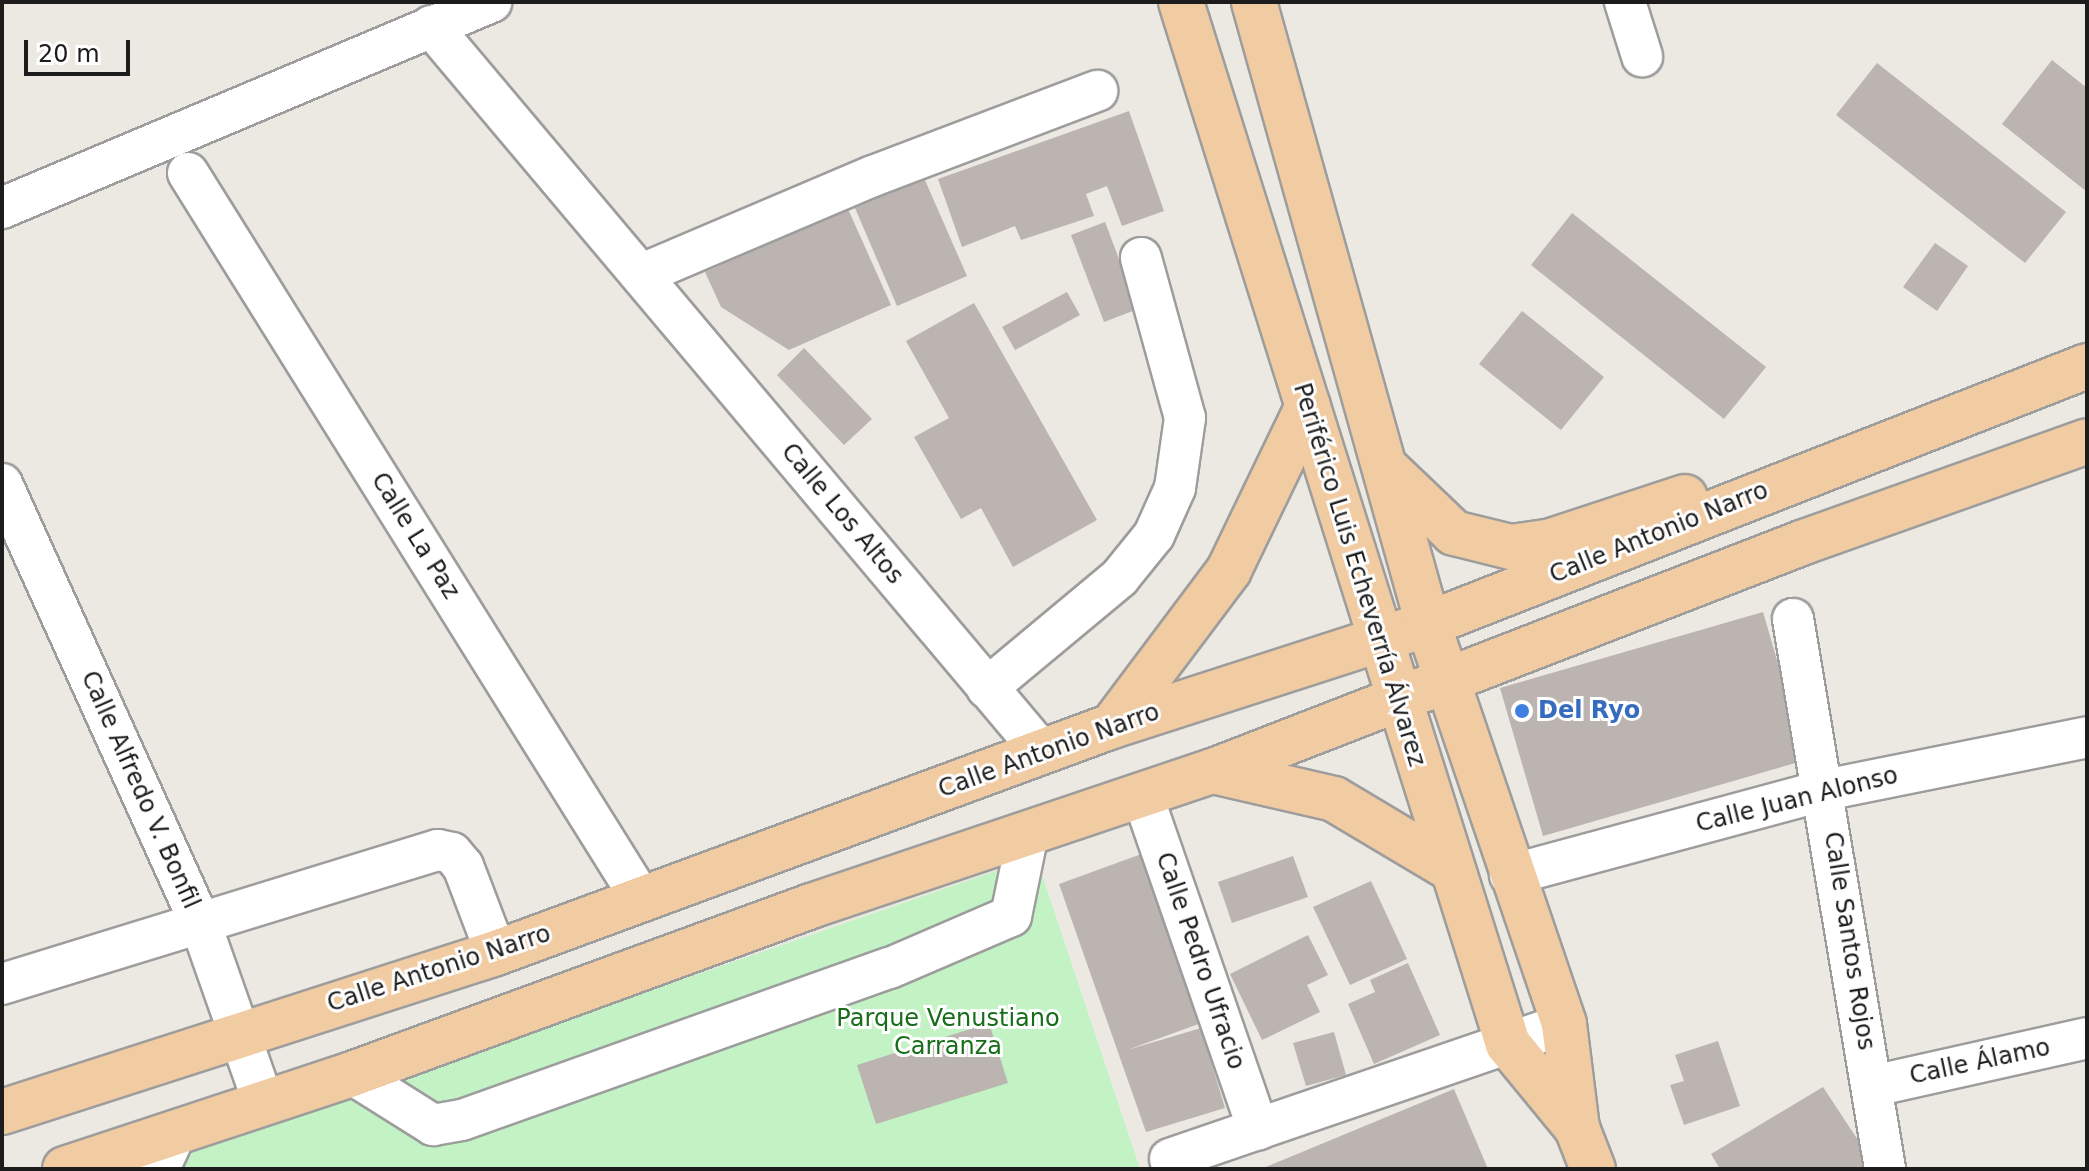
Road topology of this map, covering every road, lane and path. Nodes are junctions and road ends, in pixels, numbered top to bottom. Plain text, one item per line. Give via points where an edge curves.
1 (1181, 2) edge
2 (1254, 2) edge
3 (1625, 2) edge
4 (482, 4) edge
5 (431, 26) junction
6 (1642, 56) dead end
7 (1097, 91) dead end
8 (188, 173) dead end
9 (2, 208) edge
10 (1141, 258) dead end
11 (642, 274) junction
12 (2087, 366) edge
13 (1308, 406) junction
14 (2087, 441) edge
15 (1386, 469) junction
16 (2, 484) edge
17 (1767, 489) junction
18 (1793, 619) dead end
19 (1428, 624) junction
20 (1380, 641) junction
21 (1447, 679) junction
22 (987, 688) junction
23 (1397, 699) junction
24 (1112, 726) junction
25 (2087, 737) edge
26 (1043, 753) junction
27 (1213, 771) junction
28 (1825, 790) junction
29 (1142, 794) junction
30 (1028, 833) junction
31 (1448, 867) junction
32 (1510, 875) junction
33 (642, 900) junction
34 (201, 925) junction
35 (496, 953) junction
36 (2, 984) edge
37 (1564, 1024) junction
38 (241, 1033) junction
39 (2087, 1038) edge
40 (1508, 1044) junction
41 (352, 1074) junction
42 (1873, 1086) junction
43 (263, 1101) junction
44 (2, 1112) edge
45 (1577, 1128) junction
46 (1258, 1129) junction
47 (168, 1150) edge
48 (1170, 1159) dead end
49 (65, 1169) edge
50 (1593, 1169) edge
51 (1885, 1169) edge

1 - 13 main road, Periférico Luis Echeverría Álvarez
2 - 15 main road, Periférico Luis Echeverría Álvarez
3 - 6 street
4 - 5 street
5 - 9 street
5 - 11 street, Calle Los Altos
7 - 11 street via 873,176
8 - 33 street, Calle La Paz
10 - 22 street via 1185,418 1175,488 1154,535 1120,577
11 - 22 street, Calle Los Altos
12 - 17 main road, Calle Antonio Narro
13 - 20 main road, Periférico Luis Echeverría Álvarez
13 - 24 main road via 1229,570
14 - 21 main road
15 - 17 main road via 1454,533 1511,547 1548,542 1656,503
15 - 19 main road, Periférico Luis Echeverría Álvarez
16 - 34 street, Calle Alfredo V. Bonfil
17 - 19 main road, Calle Antonio Narro
18 - 28 street, Calle Santos Rojos
19 - 20 main road, Calle Antonio Narro
19 - 21 main road, Periférico Luis Echeverría Álvarez
20 - 23 main road, Periférico Luis Echeverría Álvarez
20 - 24 main road, Calle Antonio Narro
21 - 23 main road
21 - 32 main road, Periférico Luis Echeverría Álvarez
22 - 26 street, Calle Los Altos
23 - 27 main road
23 - 31 main road, Periférico Luis Echeverría Álvarez
24 - 26 main road, Calle Antonio Narro
25 - 28 street, Calle Juan Alonso
26 - 33 main road, Calle Antonio Narro
27 - 29 main road
27 - 31 main road via 1334,799
28 - 32 street, Calle Juan Alonso
28 - 42 street, Calle Santos Rojos
29 - 30 main road
29 - 46 street, Calle Pedro Ufracio
30 - 41 main road
30 - 41 street via 1011,916 890,968 462,1120 433,1125
31 - 40 main road, Periférico Luis Echeverría Álvarez
32 - 37 main road, Periférico Luis Echeverría Álvarez
33 - 35 main road, Calle Antonio Narro
34 - 35 street via 438,850 452,853 463,866
34 - 36 street
34 - 38 street, Calle Alfredo V. Bonfil
35 - 38 main road, Calle Antonio Narro
37 - 40 street
37 - 45 main road, Periférico Luis Echeverría Álvarez
38 - 43 street, Calle Alfredo V. Bonfil
38 - 44 main road, Calle Antonio Narro
39 - 42 street, Calle Álamo
40 - 45 main road, Periférico Luis Echeverría Álvarez
40 - 46 street
41 - 43 main road
42 - 51 street, Calle Santos Rojos
43 - 47 main road
45 - 50 main road, Periférico Luis Echeverría Álvarez
46 - 48 street
47 - 49 main road

